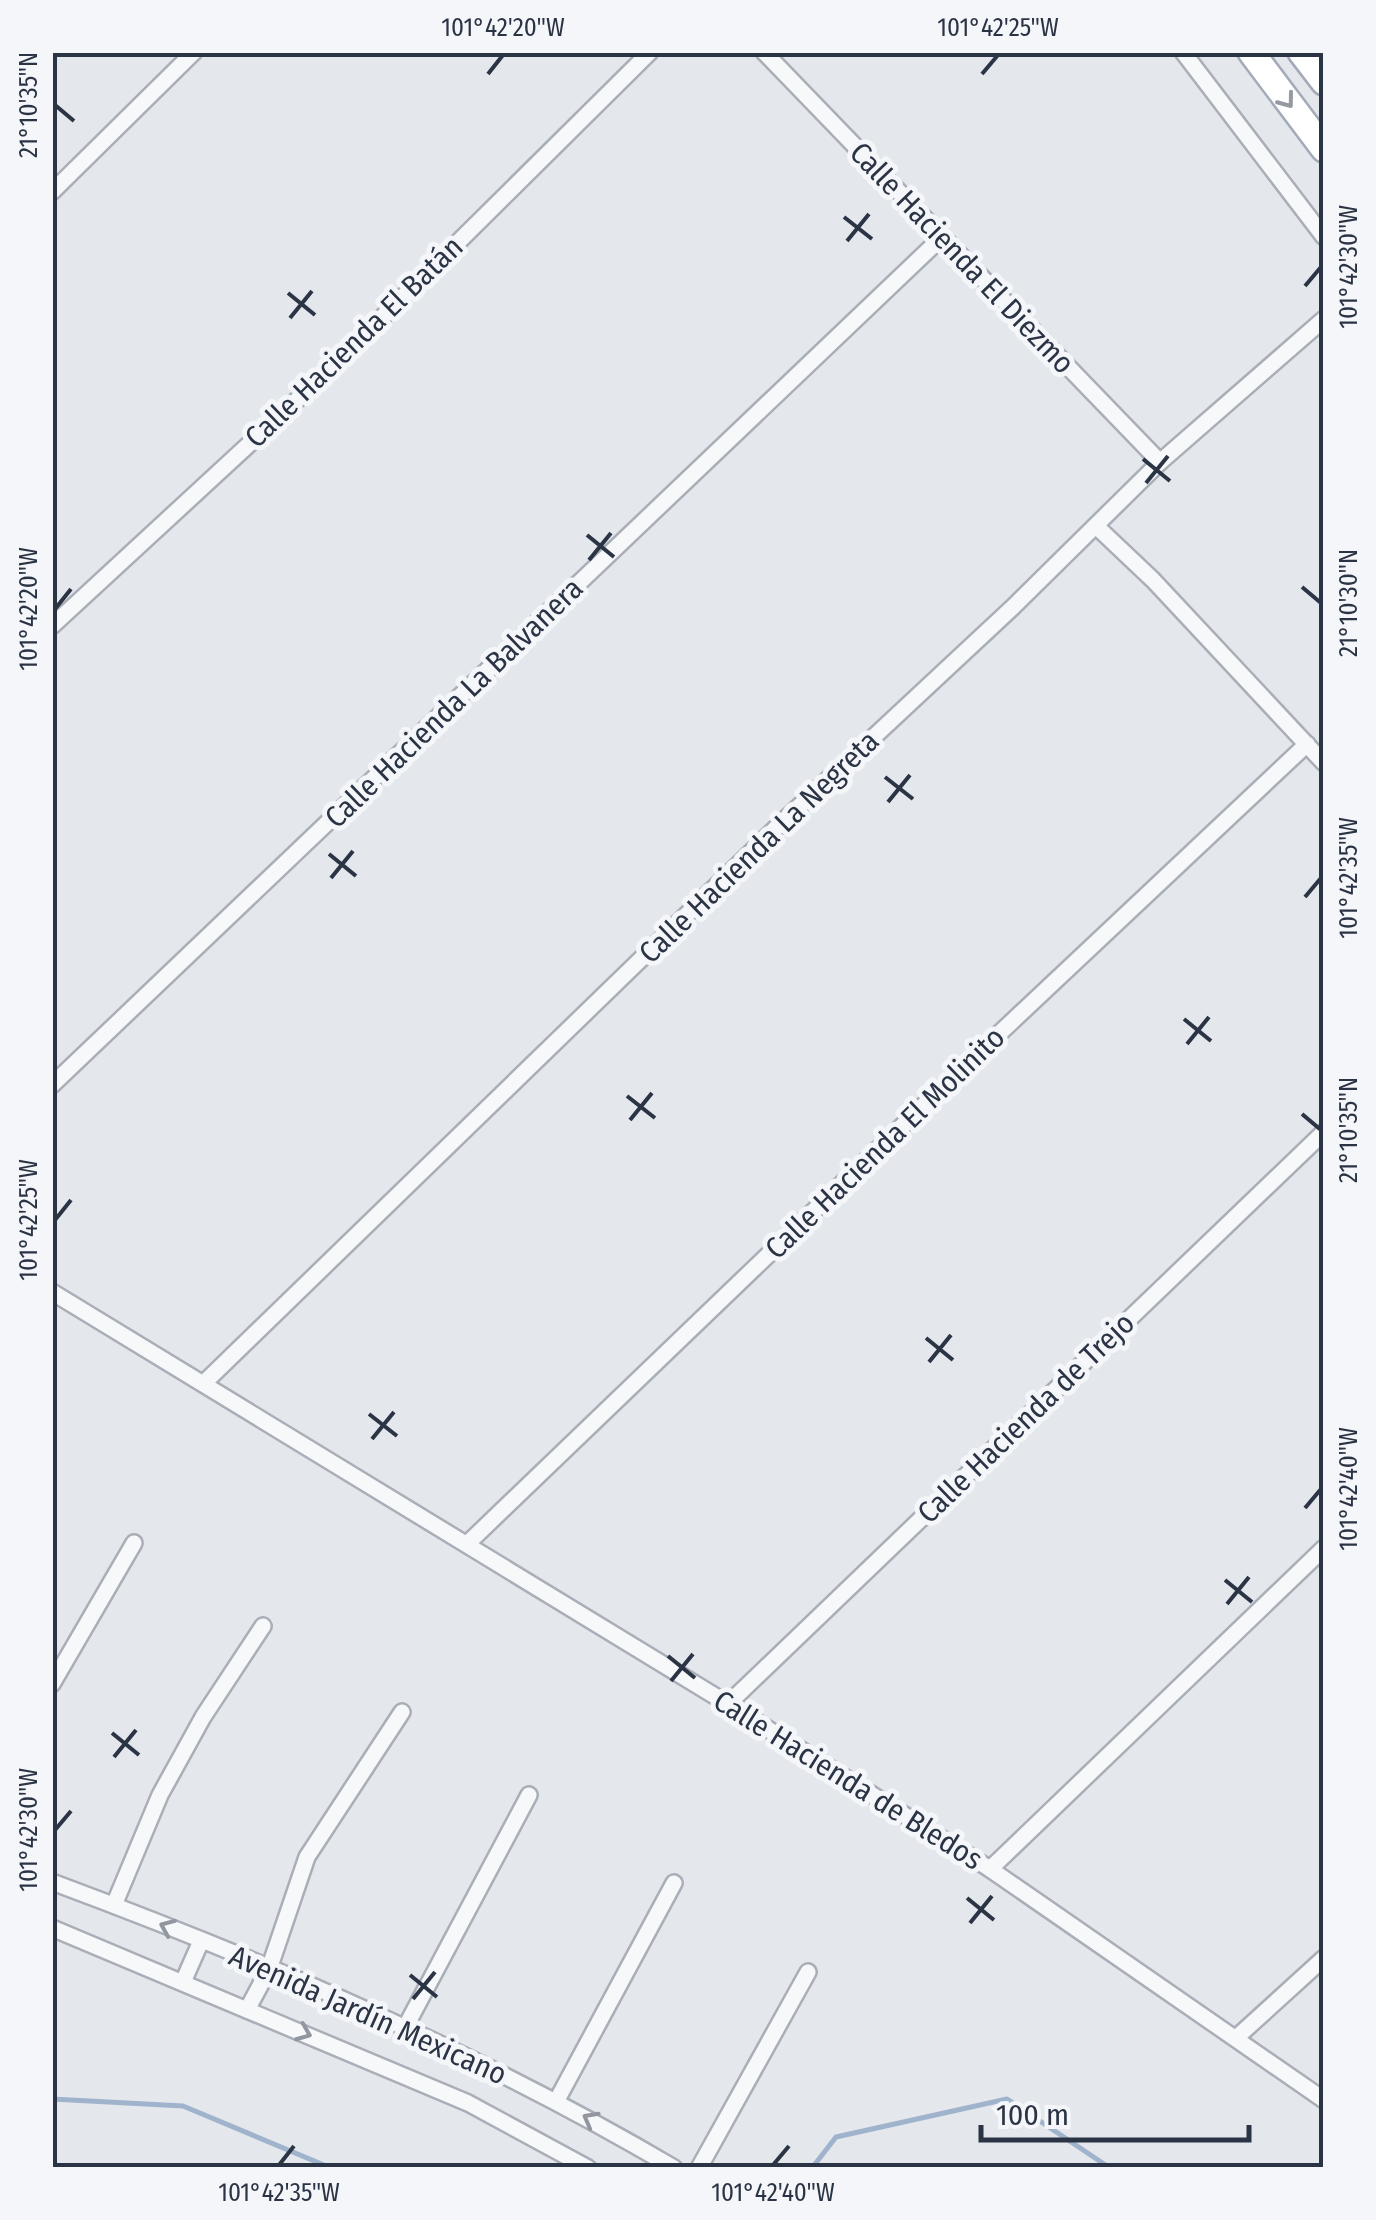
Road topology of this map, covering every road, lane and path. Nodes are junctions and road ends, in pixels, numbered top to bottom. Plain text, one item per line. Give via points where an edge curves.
1 (194, 52) edge
2 (650, 52) edge
3 (764, 52) edge
4 (1183, 52) edge
5 (1251, 52) edge
6 (1302, 52) edge
7 (1324, 82) edge
8 (1324, 148) edge
9 (52, 192) edge
10 (1324, 237) edge
11 (941, 238) junction
12 (1324, 319) edge
13 (1160, 462) junction
14 (1096, 526) junction
15 (52, 626) edge
16 (1306, 744) junction
17 (1324, 763) edge
18 (52, 1085) edge
19 (1324, 1132) edge
20 (52, 1292) edge
21 (204, 1383) junction
22 (134, 1543) dead end
23 (467, 1544) junction
24 (1324, 1548) edge
25 (262, 1626) dead end
26 (52, 1684) edge
27 (728, 1704) junction
28 (402, 1712) dead end
29 (529, 1795) dead end
30 (990, 1868) junction
31 (52, 1882) edge
32 (674, 1883) dead end
33 (114, 1905) junction
34 (52, 1928) edge
35 (201, 1942) junction
36 (1324, 1958) edge
37 (269, 1969) junction
38 (808, 1972) dead end
39 (183, 1982) junction
40 (246, 2010) junction
41 (406, 2026) junction
42 (1236, 2038) junction
43 (558, 2100) junction
44 (1324, 2100) edge
45 (588, 2168) edge
46 (674, 2168) edge
47 (699, 2168) edge

1 - 9 street
2 - 15 street, Calle Hacienda El Batán via 323,376
3 - 11 street, Calle Hacienda El Diezmo
4 - 10 street
5 -> 8 main road
6 - 7 main road
11 - 13 street, Calle Hacienda El Diezmo
11 - 18 street, Calle Hacienda La Balvanera
12 - 13 street, Calle Hacienda La Negreta
13 - 14 street, Calle Hacienda La Negreta
14 - 16 street
14 - 21 street, Calle Hacienda La Negreta
16 - 17 street
16 - 23 street, Calle Hacienda El Molinito
19 - 27 street, Calle Hacienda de Trejo
20 - 21 street, Calle Hacienda de Bledos
21 - 23 street, Calle Hacienda de Bledos
22 - 26 street
23 - 27 street, Calle Hacienda de Bledos
24 - 30 street
25 - 33 street via 160,1795
27 - 30 street, Calle Hacienda de Bledos
28 - 37 street via 307,1858
29 - 41 street
30 - 42 street, Calle Hacienda de Bledos
31 - 33 street, Avenida Jardín Mexicano
32 - 43 street
35 -> 33 street, Avenida Jardín Mexicano
34 - 39 street, Avenida Jardín Mexicano
35 - 37 street, Avenida Jardín Mexicano
35 - 39 street
36 - 42 street
37 - 40 street
37 - 41 street, Avenida Jardín Mexicano
38 - 47 street
39 - 40 street, Avenida Jardín Mexicano
40 -> 45 street, Avenida Jardín Mexicano via 468,2103
41 - 43 street, Avenida Jardín Mexicano
42 - 44 street, Calle Hacienda de Bledos
46 -> 43 street, Avenida Jardín Mexicano

